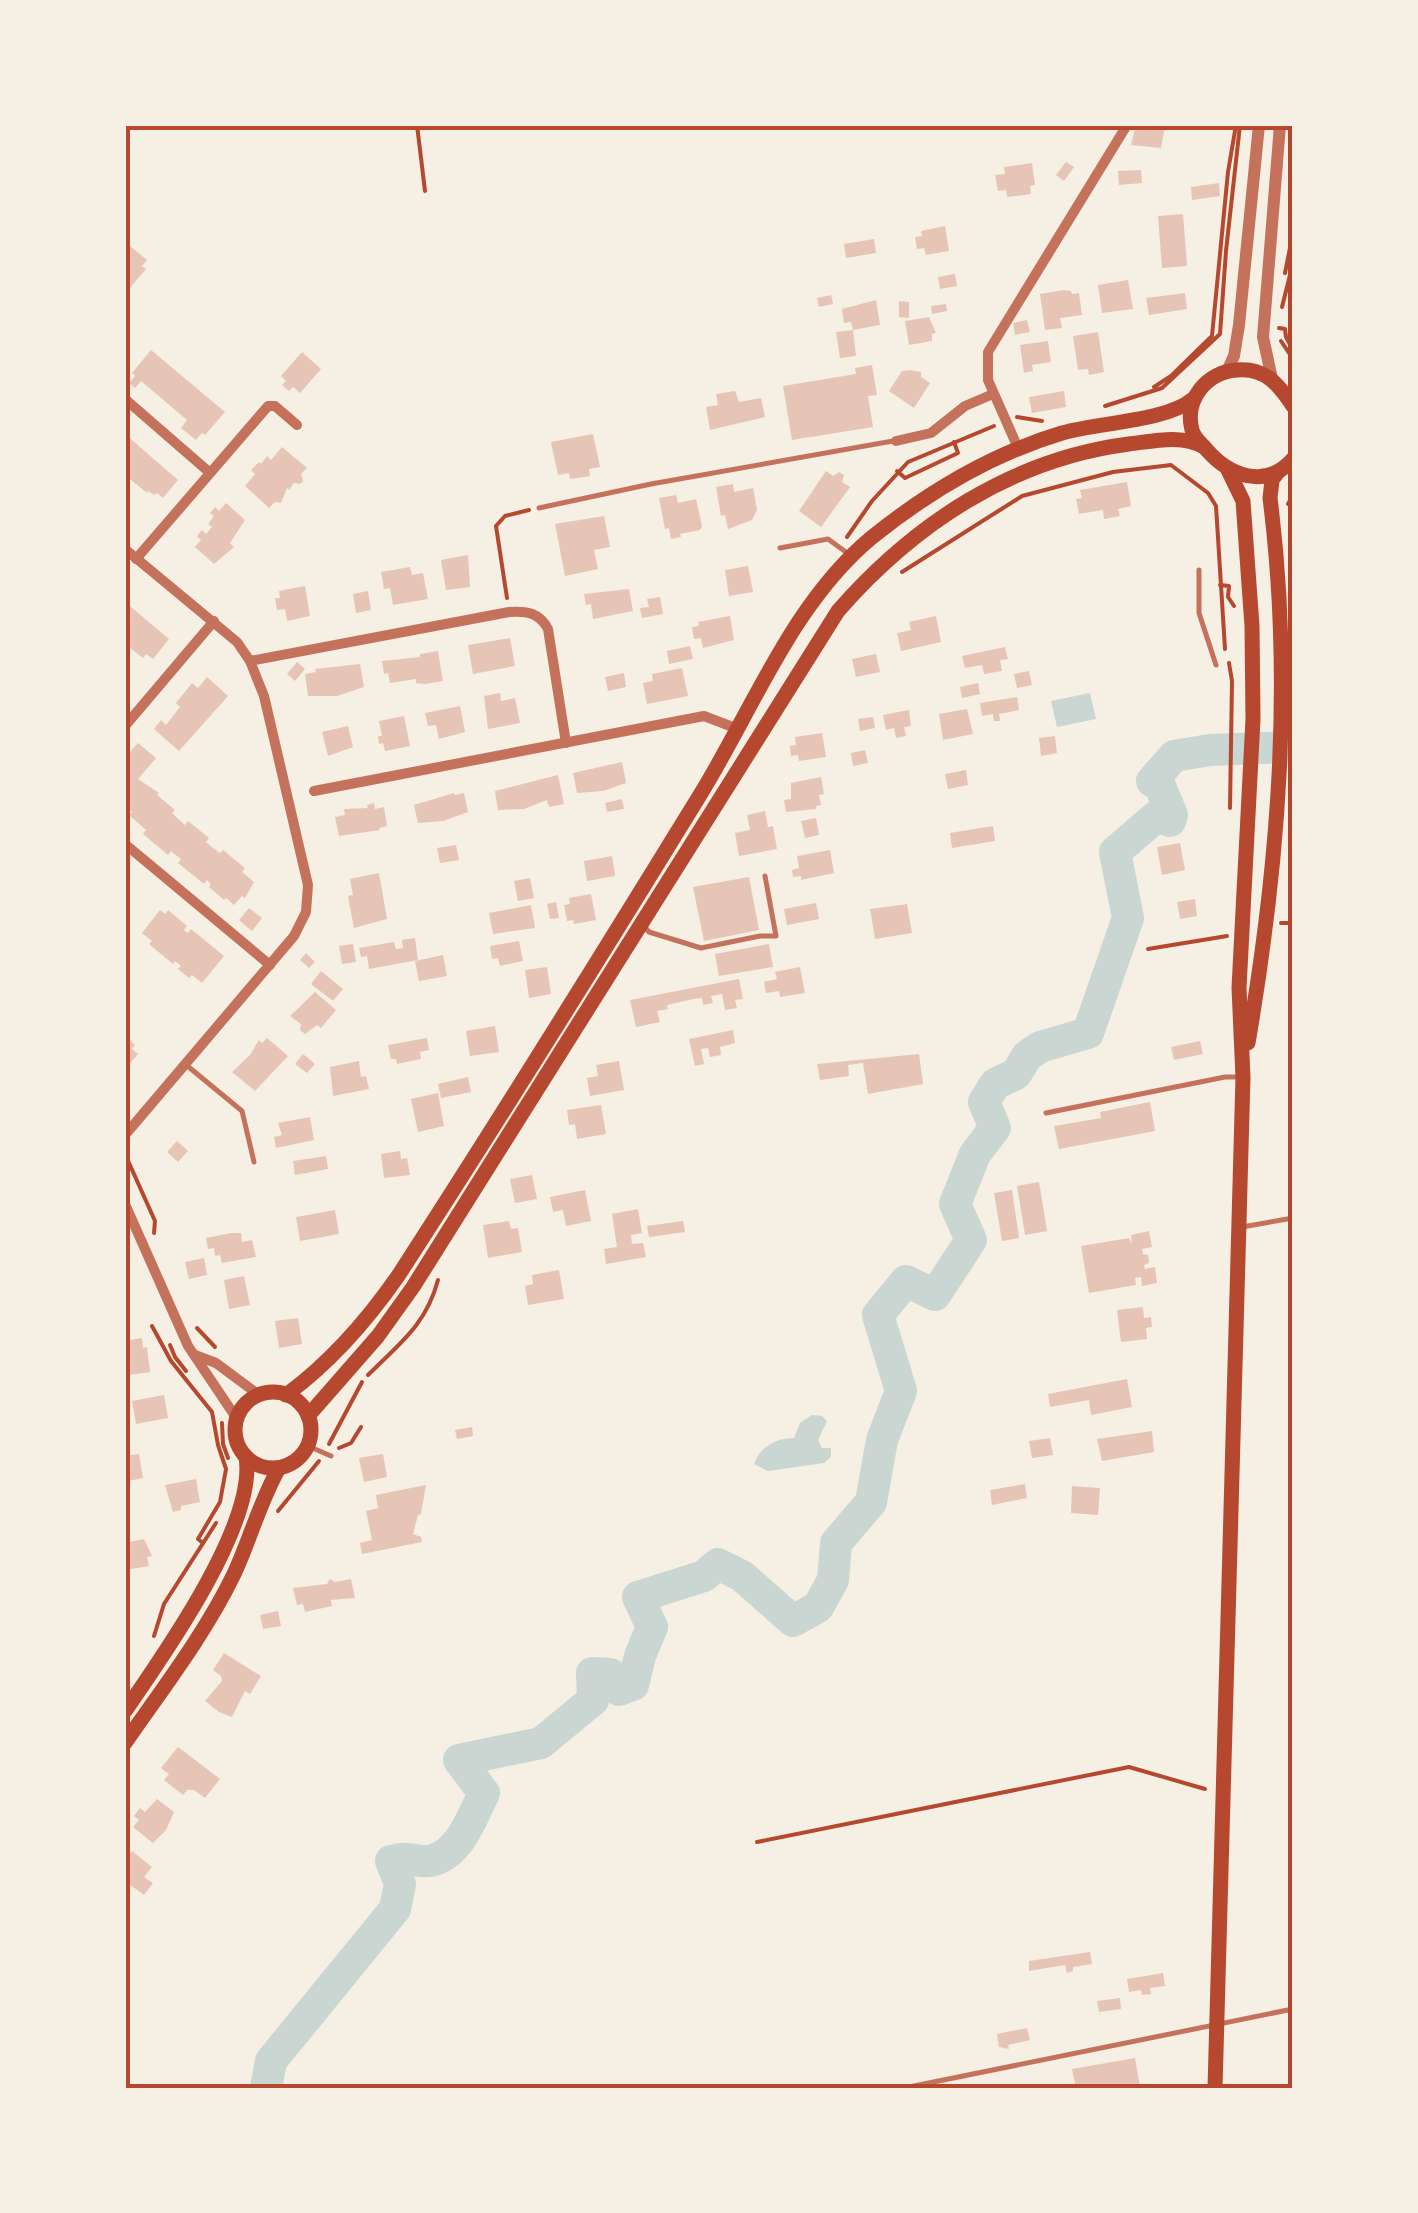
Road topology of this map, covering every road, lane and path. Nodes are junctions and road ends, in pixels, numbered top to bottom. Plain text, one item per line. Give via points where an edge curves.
1 (417, 125) edge
2 (1126, 125) edge
3 (1238, 125) edge
4 (1259, 125) edge
5 (1280, 125) edge
6 (425, 190) dead end
7 (1293, 263) edge
8 (1277, 328) junction
9 (1293, 350) edge
10 (1293, 359) edge
11 (1226, 371) junction
12 (1272, 379) junction
13 (1152, 393) junction
14 (993, 394) junction
15 (125, 399) edge
16 (1193, 399) junction
17 (1292, 404) edge
18 (1094, 409) dead end
19 (1016, 417) dead end
20 (1048, 421) dead end
21 (999, 424) dead end
22 (297, 425) dead end
23 (896, 441) joint
24 (954, 442) junction
25 (1204, 447) junction
26 (1018, 448) junction
27 (1157, 458) dead end
28 (1293, 459) edge
29 (1158, 465) junction
30 (1228, 470) junction
31 (897, 471) junction
32 (1279, 471) junction
33 (209, 472) junction
34 (1293, 495) edge
35 (1288, 505) dead end
36 (538, 508) joint
37 (1216, 516) junction
38 (1226, 516) dead end
39 (848, 536) dead end
40 (780, 548) dead end
41 (125, 549) edge
42 (852, 557) junction
43 (136, 558) junction
44 (1199, 570) dead end
45 (892, 578) dead end
46 (1220, 585) junction
47 (509, 612) junction
48 (1234, 618) dead end
49 (214, 622) junction
50 (250, 661) junction
51 (1216, 664) dead end
52 (125, 726) edge
53 (738, 729) junction
54 (566, 743) junction
55 (314, 790) dead end
56 (1230, 803) dead end
57 (125, 844) edge
58 (765, 876) dead end
59 (626, 914) junction
60 (641, 923) junction
61 (1241, 934) junction
62 (1148, 949) dead end
63 (270, 964) junction
64 (186, 1064) junction
65 (1243, 1077) junction
66 (1046, 1113) dead end
67 (125, 1135) edge
68 (125, 1154) edge
69 (254, 1162) dead end
70 (125, 1204) edge
71 (1293, 1218) edge
72 (1239, 1227) junction
73 (159, 1246) dead end
74 (192, 1319) dead end
75 (178, 1322) junction
76 (152, 1326) dead end
77 (220, 1350) dead end
78 (196, 1355) junction
79 (386, 1357) dead end
80 (260, 1395) junction
81 (286, 1395) junction
82 (346, 1410) dead end
83 (308, 1416) junction
84 (237, 1419) junction
85 (360, 1428) dead end
86 (308, 1446) junction
87 (328, 1454) joint
88 (246, 1457) junction
89 (278, 1468) junction
90 (233, 1474) dead end
91 (232, 1485) dead end
92 (204, 1544) junction
93 (158, 1626) dead end
94 (125, 1711) edge
95 (125, 1743) edge
96 (1205, 1789) dead end
97 (757, 1842) dead end
98 (1293, 2008) edge
99 (1216, 2023) junction
100 (904, 2088) edge
101 (1214, 2088) edge

1 - 6 path
2 - 14 street via 992,344 987,370
3 - 13 path via 1212,336
3 - 13 path via 1220,334
4 - 11 street via 1239,325
5 - 12 street via 1263,337
7 - 8 path
8 - 9 path via 1285,328
8 - 10 path
11 - 12 main road via 1256,371
11 - 16 main road
12 - 17 main road
13 - 18 path
14 - 23 street via 931,433
14 - 26 street
15 - 33 street
16 - 25 main road via 1192,430
16 - 26 main road via 1172,412 1083,427
19 - 20 path
21 - 24 path
22 - 33 street via 268,406
23 - 36 lane
24 - 31 path
24 - 31 path via 958,453 904,478
25 - 30 main road
25 - 60 main road via 1188,440 1142,442 1039,466 960,504 894,552 838,612
26 - 42 main road via 955,479
27 - 29 path
28 - 32 main road
29 - 37 path via 1176,466 1194,481 1211,497
29 - 45 path via 1016,498
30 - 32 main road via 1253,477
30 - 61 main road via 1243,502 1252,626
31 - 39 path
32 - 65 main road via 1270,498 1282,625 1280,782
33 - 43 street
34 - 35 path
36 - 47 path via 505,516 496,526
37 - 38 path
37 - 46 path
40 - 42 lane via 828,540
41 - 43 street
42 - 53 main road via 804,616
43 - 49 street
44 - 51 lane via 1199,613
46 - 48 path via 1229,586
46 - 56 path via 1232,681
47 - 50 street
47 - 54 street via 530,612 548,628
49 - 50 street
49 - 52 street
50 - 63 street via 269,712 308,885 300,928
53 - 54 street via 704,716
53 - 59 main road
54 - 55 street
57 - 63 street
58 - 60 lane via 776,936 701,948 649,932
59 - 60 lane
59 - 81 main road via 380,1302 330,1359
60 - 83 main road via 413,1288
61 - 62 path
61 - 65 main road
63 - 64 street
64 - 67 street
64 - 69 lane via 242,1112
65 - 66 lane
65 - 72 main road
68 - 73 path
70 - 75 street
71 - 72 lane
72 - 99 main road
74 - 77 path
75 - 78 street
75 - 90 path via 169,1341 175,1358 219,1414
76 - 92 path via 215,1418 228,1476 198,1539
78 - 80 street
78 - 84 street
79 - 82 path
80 - 81 main road
80 - 84 main road
81 - 83 main road
83 - 86 main road
84 - 88 main road via 238,1446
85 - 87 path via 348,1445
86 - 87 lane
86 - 89 main road
88 - 89 main road
88 - 94 main road via 237,1512 216,1568
89 - 95 main road via 207,1624
91 - 92 path
92 - 93 path via 164,1604
96 - 97 path via 1129,1768
98 - 99 lane
99 - 100 lane
99 - 101 main road

